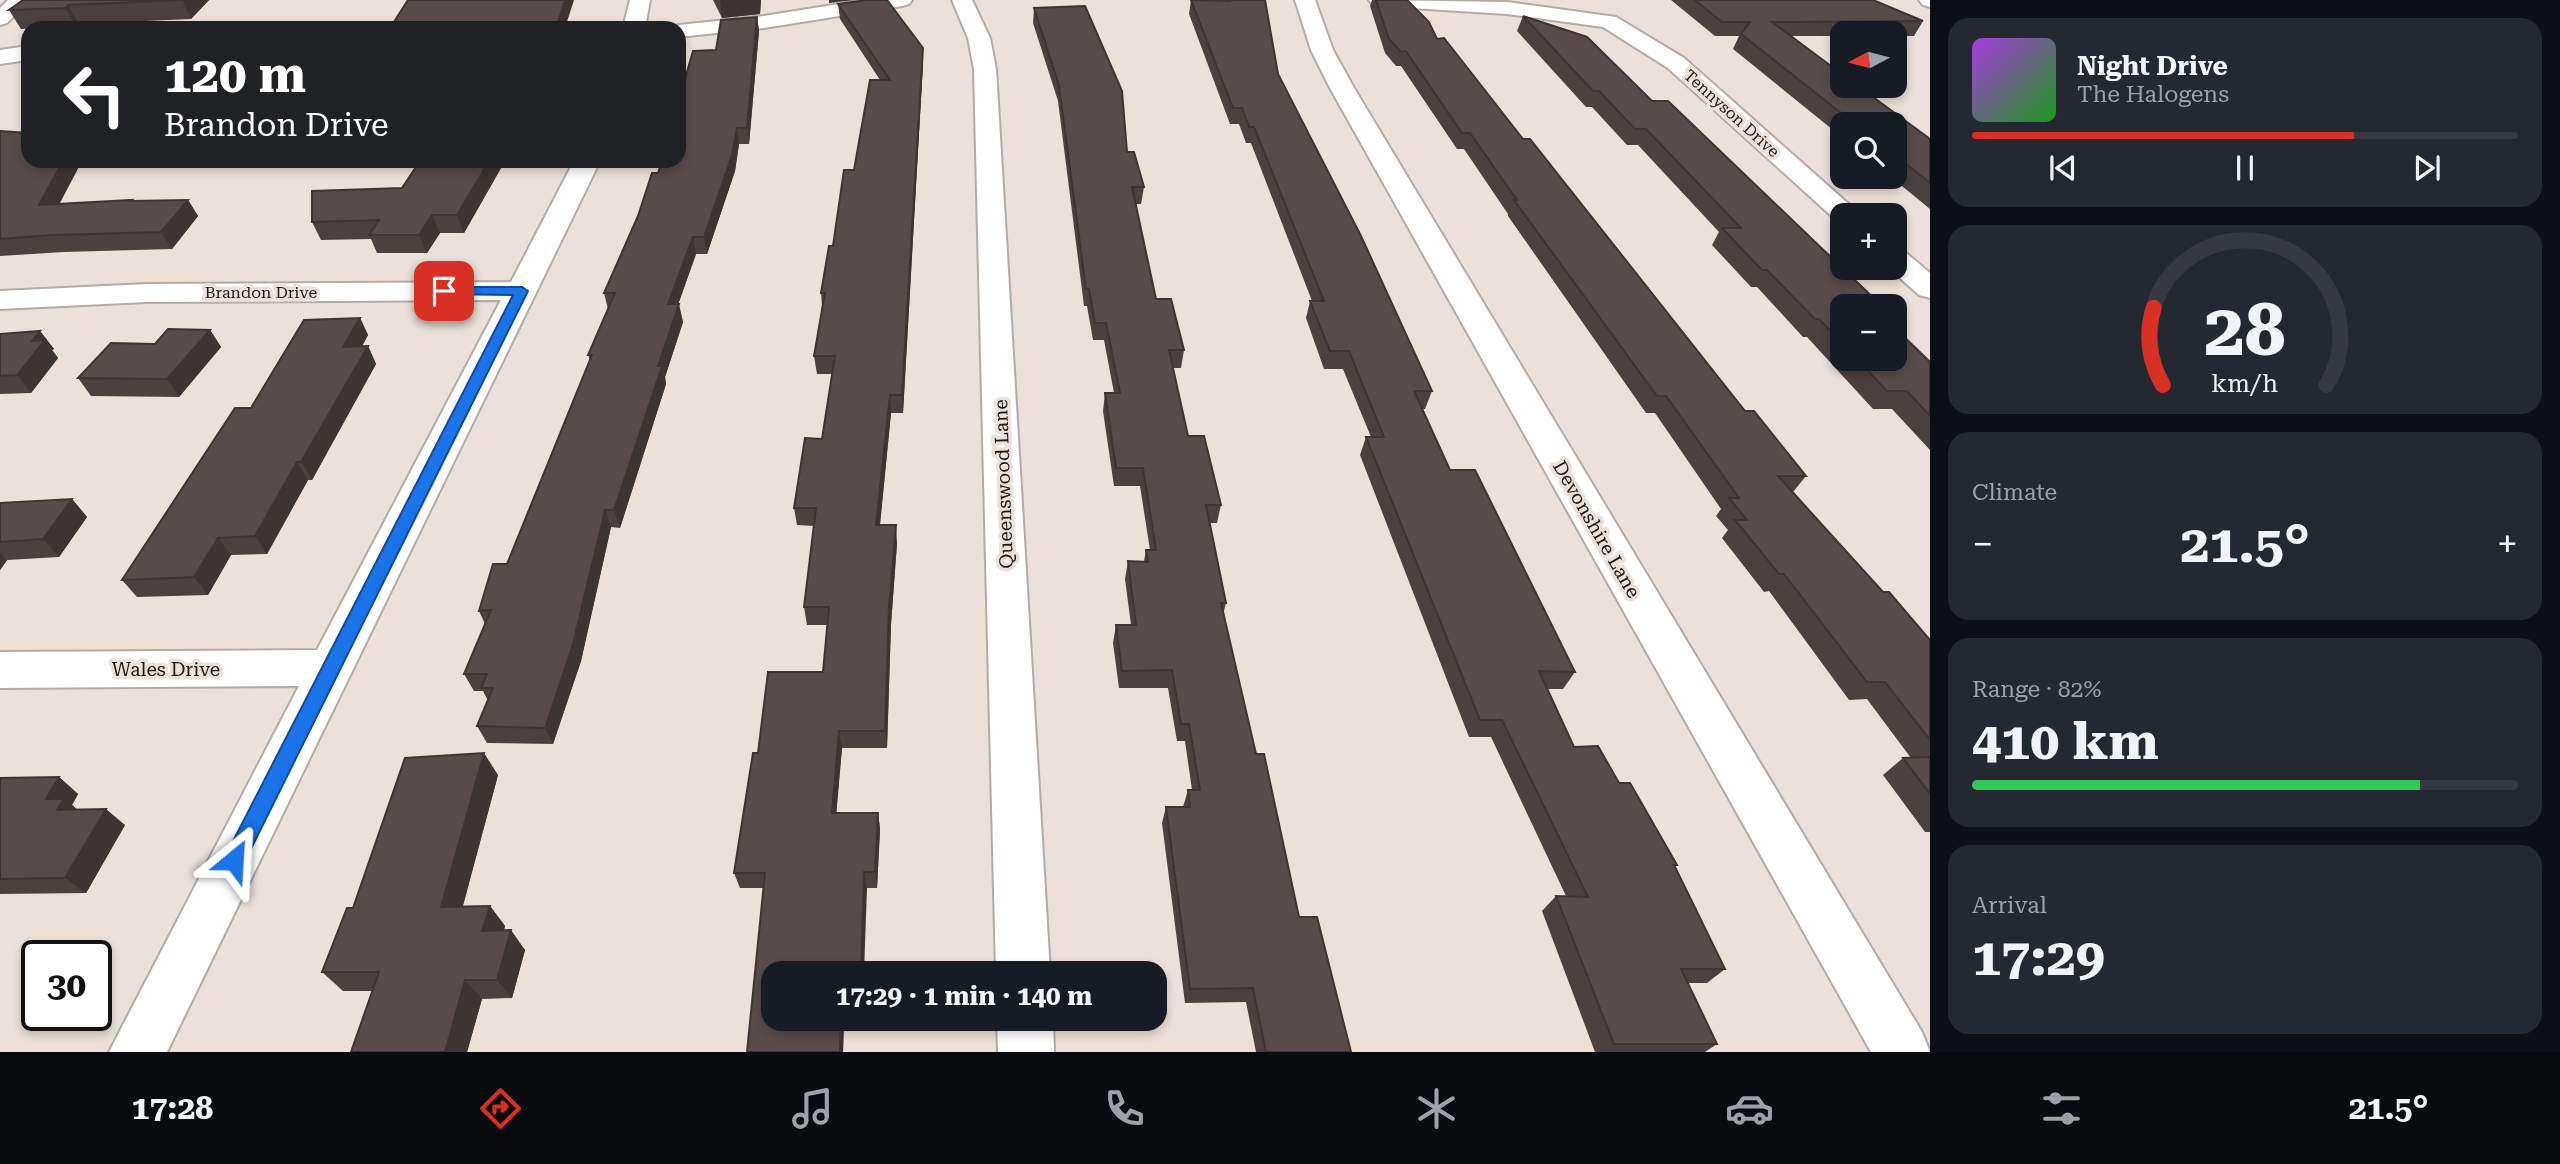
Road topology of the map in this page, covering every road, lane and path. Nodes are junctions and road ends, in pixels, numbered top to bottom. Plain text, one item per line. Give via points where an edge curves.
1 (20, 0) edge
2 (640, 0) edge
3 (902, 0) edge
4 (962, 0) edge
5 (1305, 0) edge
6 (1378, 0) edge
7 (0, 19) edge
8 (636, 21) edge
9 (686, 30) edge
10 (21, 54) edge
11 (0, 57) edge
12 (584, 168) edge
13 (1834, 203) edge
14 (1907, 269) edge
15 (1930, 289) edge
16 (522, 291) junction
17 (0, 300) edge
18 (332, 668) junction
19 (0, 670) edge
20 (1022, 961) edge
21 (1025, 1031) edge
22 (137, 1052) edge
23 (1026, 1052) edge
24 (1902, 1052) edge

1 - 7 street
2 - 8 street
3 - 9 street
4 - 20 street, Queenswood Lane via 979,38 985,69
5 - 24 street, Devonshire Lane via 1322,50 1342,88
6 - 13 street, Tennyson Drive via 1507,8 1609,21 1676,63
10 - 11 street
12 - 16 street
14 - 15 street
16 - 17 street, Brandon Drive via 159,293
16 - 18 street
18 - 19 street, Wales Drive
18 - 22 street
21 - 23 street

